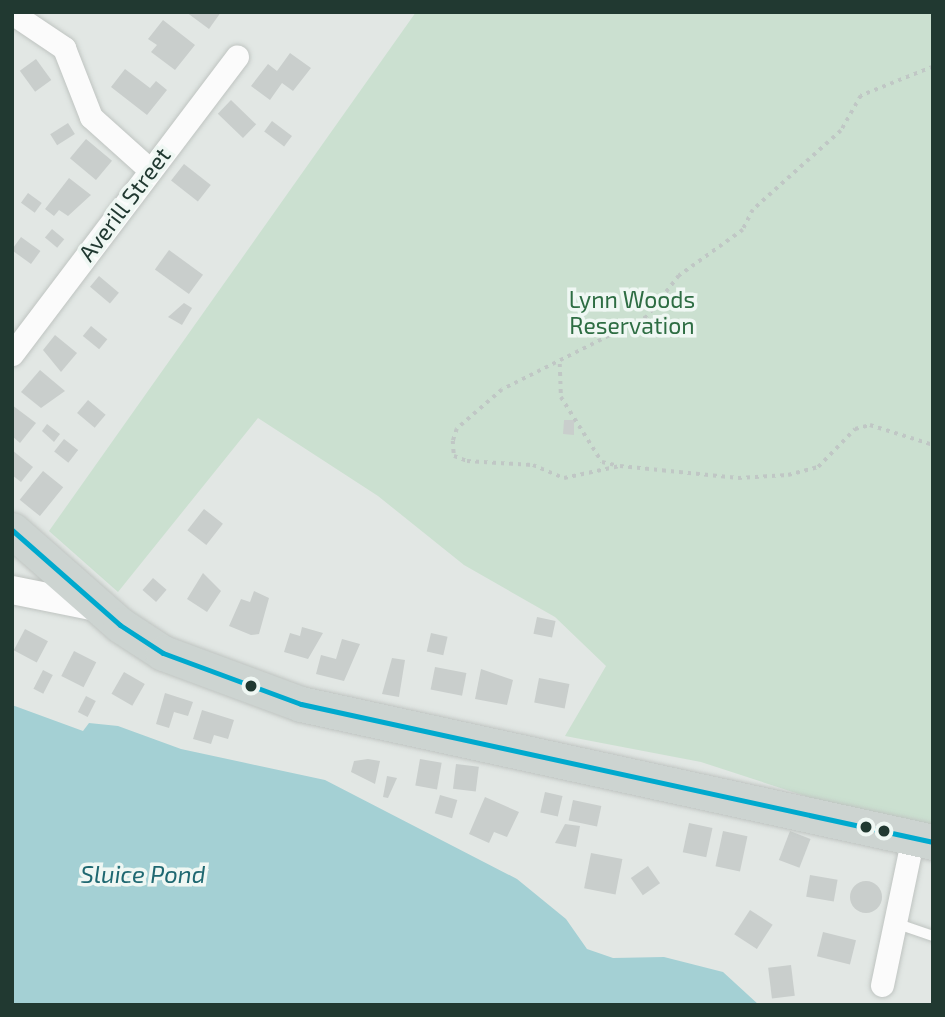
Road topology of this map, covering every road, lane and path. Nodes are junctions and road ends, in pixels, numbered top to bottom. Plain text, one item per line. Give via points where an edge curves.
1 (12, 13) edge
2 (237, 56) dead end
3 (933, 67) edge
4 (150, 170) junction
5 (12, 354) edge
6 (560, 364) junction
7 (933, 445) edge
8 (620, 466) junction
9 (12, 530) edge
10 (12, 590) edge
11 (101, 608) junction
12 (923, 840) edge
13 (898, 923) junction
14 (933, 936) edge
15 (881, 985) dead end

1 - 4 street via 64,48 91,117
2 - 4 street, Averill Street
3 - 6 path via 861,96 841,131 753,210 743,230 679,276 647,317
4 - 5 street, Averill Street
6 - 8 path via 561,397 602,462
6 - 8 path via 481,405 457,429 454,456 533,465 564,478
7 - 8 path via 870,425 855,429 818,467 788,475 738,478
9 - 11 main road
10 - 11 street
11 - 12 main road via 163,653 301,704
12 - 13 street
13 - 14 lane
13 - 15 street

